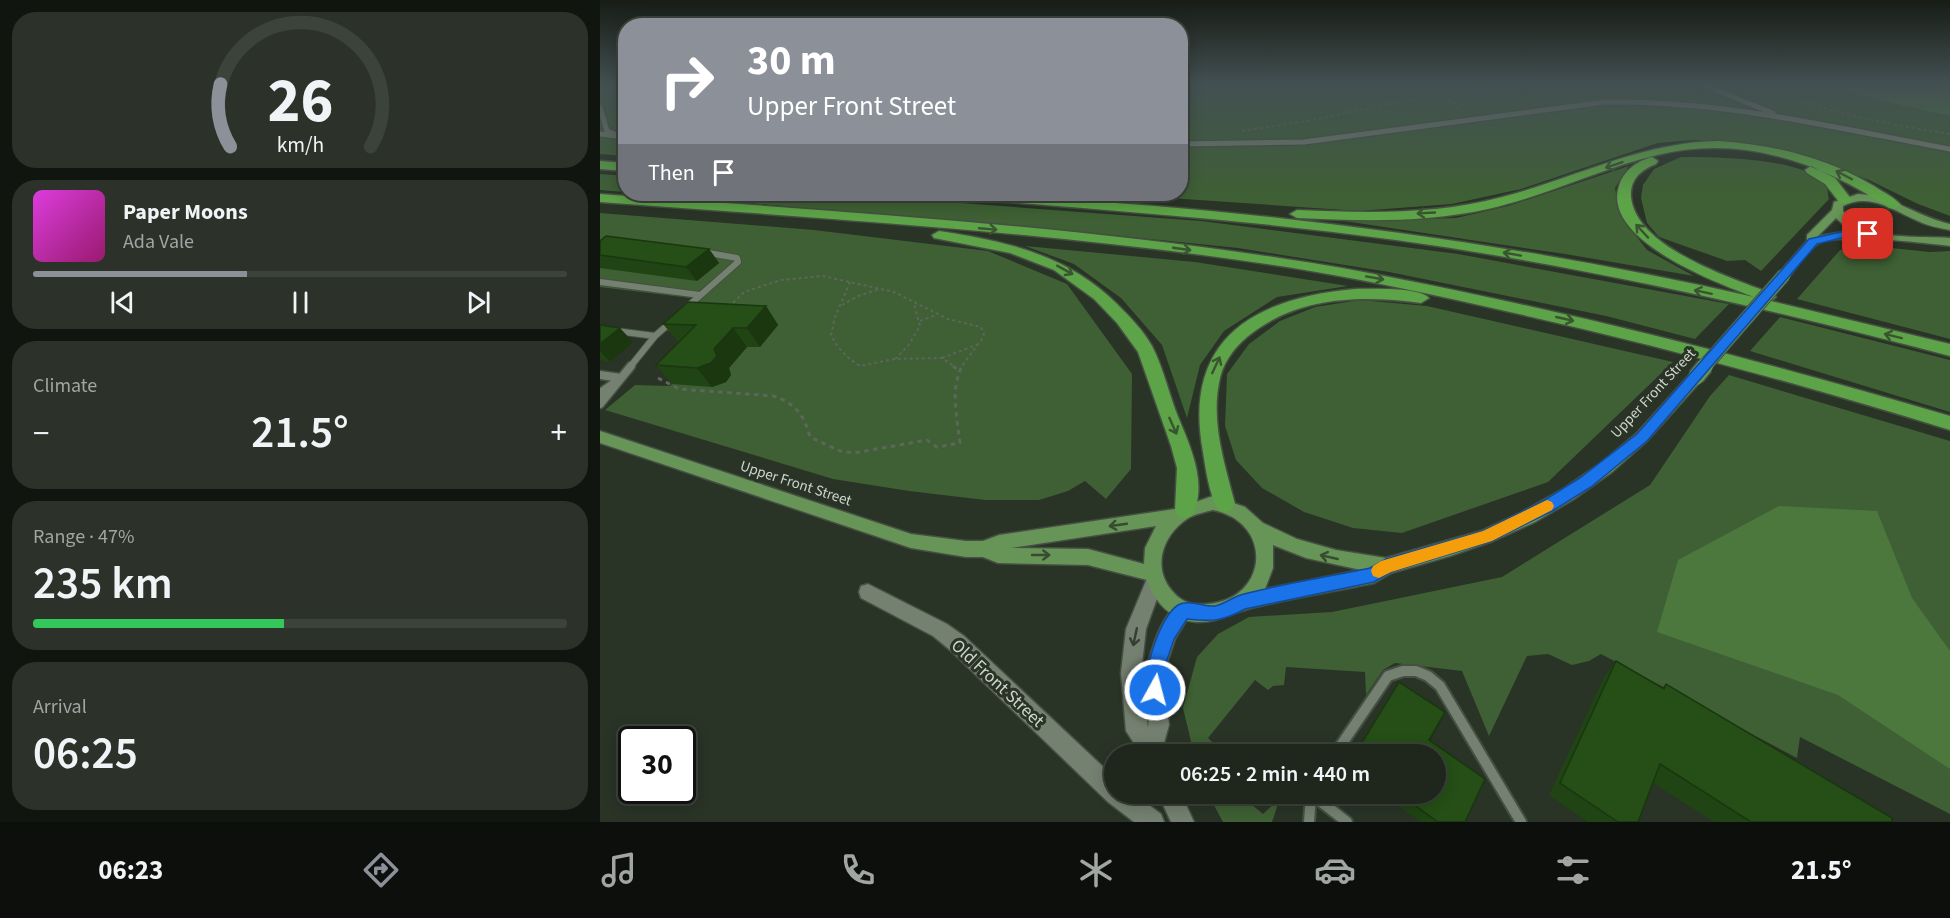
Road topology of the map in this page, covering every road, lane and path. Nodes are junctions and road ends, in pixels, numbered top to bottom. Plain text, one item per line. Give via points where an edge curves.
1 (605, 123) edge
2 (1290, 123) edge
3 (1446, 123) edge
4 (1808, 123) edge
5 (1894, 123) edge
6 (1241, 131) dead end
7 (600, 134) edge
8 (1950, 134) edge
9 (618, 135) edge
10 (618, 136) edge
11 (1188, 144) edge
12 (1950, 149) edge
13 (600, 165) edge
14 (618, 166) edge
15 (600, 198) edge
16 (618, 199) edge
17 (640, 201) edge
18 (1044, 201) edge
19 (1894, 204) junction
20 (1841, 205) junction
21 (1106, 206) junction
22 (762, 210) junction
23 (1918, 217) junction
24 (1950, 227) edge
25 (1868, 234) junction
26 (1917, 239) junction
27 (1813, 242) junction
28 (1950, 242) edge
29 (698, 252) edge
30 (600, 282) edge
31 (850, 282) junction
32 (880, 289) junction
33 (700, 295) junction
34 (914, 302) junction
35 (723, 305) edge
36 (840, 306) junction
37 (938, 314) junction
38 (1540, 314) junction
39 (920, 322) junction
40 (1846, 324) junction
41 (600, 329) edge
42 (655, 336) junction
43 (980, 344) junction
44 (1950, 350) edge
45 (942, 358) junction
46 (894, 359) junction
47 (959, 371) junction
48 (600, 375) edge
49 (621, 378) junction
50 (658, 378) edge
51 (600, 393) edge
52 (600, 404) edge
53 (1950, 423) edge
54 (600, 437) edge
55 (1225, 504) junction
56 (1180, 513) junction
57 (1259, 529) junction
58 (984, 549) junction
59 (1386, 566) junction
60 (1153, 578) junction
61 (868, 592) dead end
62 (1242, 602) junction
63 (1183, 611) junction
64 (1147, 744) edge
65 (1154, 744) edge
66 (1342, 744) edge
67 (1104, 783) edge
68 (1129, 804) edge
69 (1174, 804) edge
70 (1310, 804) edge
71 (1324, 804) edge
72 (1153, 822) edge
73 (1183, 822) edge
74 (1309, 822) edge
75 (1347, 822) edge
76 (1521, 822) edge

1 - 9 lane via 607,131
2 - 6 path
3 - 11 lane via 1304,142
4 - 12 lane
5 - 8 path
7 - 10 lane
13 - 14 highway
15 - 16 highway
17 - 22 highway
18 - 21 highway
19 - 20 main road via 1870,199
19 -> 21 highway via 1845,175 1793,156 1750,148 1695,145 1653,152 1532,194 1446,212 1311,215
19 - 23 main road
20 - 25 main road via 1846,223
20 - 27 main road, Upper Front Street via 1811,237
40 -> 20 highway via 1684,262 1640,229 1630,216 1623,195 1629,177 1645,164 1671,154 1712,151 1774,157 1801,166 1830,181
40 -> 21 highway via 1564,263 1443,243
22 -> 38 highway via 1042,233 1287,263
22 -> 56 highway via 1015,249 1069,271 1099,292 1132,329 1145,351 1186,459 1189,489
23 - 24 main road
23 - 26 main road via 1926,230
25 - 26 main road via 1894,240
25 - 27 main road
26 - 28 main road
27 - 59 main road, Upper Front Street, bridge via 1642,437 1585,482 1487,536
29 - 33 lane via 732,256 738,262
30 - 33 lane
31 - 32 path
31 - 35 path via 823,276 781,280 744,292 731,305
31 - 36 path
32 - 34 path
32 - 36 path
33 - 42 lane
34 - 37 path
34 - 39 path
36 - 46 path via 831,334 849,359 860,366
37 - 39 path
37 - 43 path via 981,327 984,334
38 -> 53 highway via 1711,355
55 -> 38 highway via 1208,427 1210,379 1228,345 1268,315 1317,297 1379,294
39 - 46 path via 914,338
44 -> 40 highway
41 - 42 lane
42 - 49 lane
43 - 45 path
43 - 47 path
45 - 46 path
45 - 47 path
47 - 50 path via 956,402 960,442 937,447 927,440 854,453 810,437 804,417 789,401 774,396 679,389
48 - 49 lane
49 - 51 lane
49 - 52 lane
54 - 58 main road, Upper Front Street via 911,541 946,548
55 - 56 main road, Upper Front Street via 1199,505
55 - 57 main road, Upper Front Street via 1245,514
56 -> 58 main road, Upper Front Street via 999,542
56 - 60 main road via 1155,542
59 -> 57 main road, Upper Front Street via 1311,553 1282,543
57 - 62 main road, Upper Front Street via 1265,567 1258,584
58 -> 60 main road, Upper Front Street via 998,555 1088,557
59 - 62 main road, Upper Front Street via 1374,575
60 - 63 main road via 1166,599
60 -> 64 street via 1136,629 1131,673 1137,730
61 - 67 street, Old Front Street via 957,643
62 - 63 main road, Upper Front Street via 1212,614
63 - 65 street via 1167,635 1158,660 1155,690 1159,725
66 - 76 lane via 1388,676 1397,671 1416,670 1429,675
68 - 72 street, Old Front Street
69 - 73 street
70 - 74 lane
71 - 75 lane

